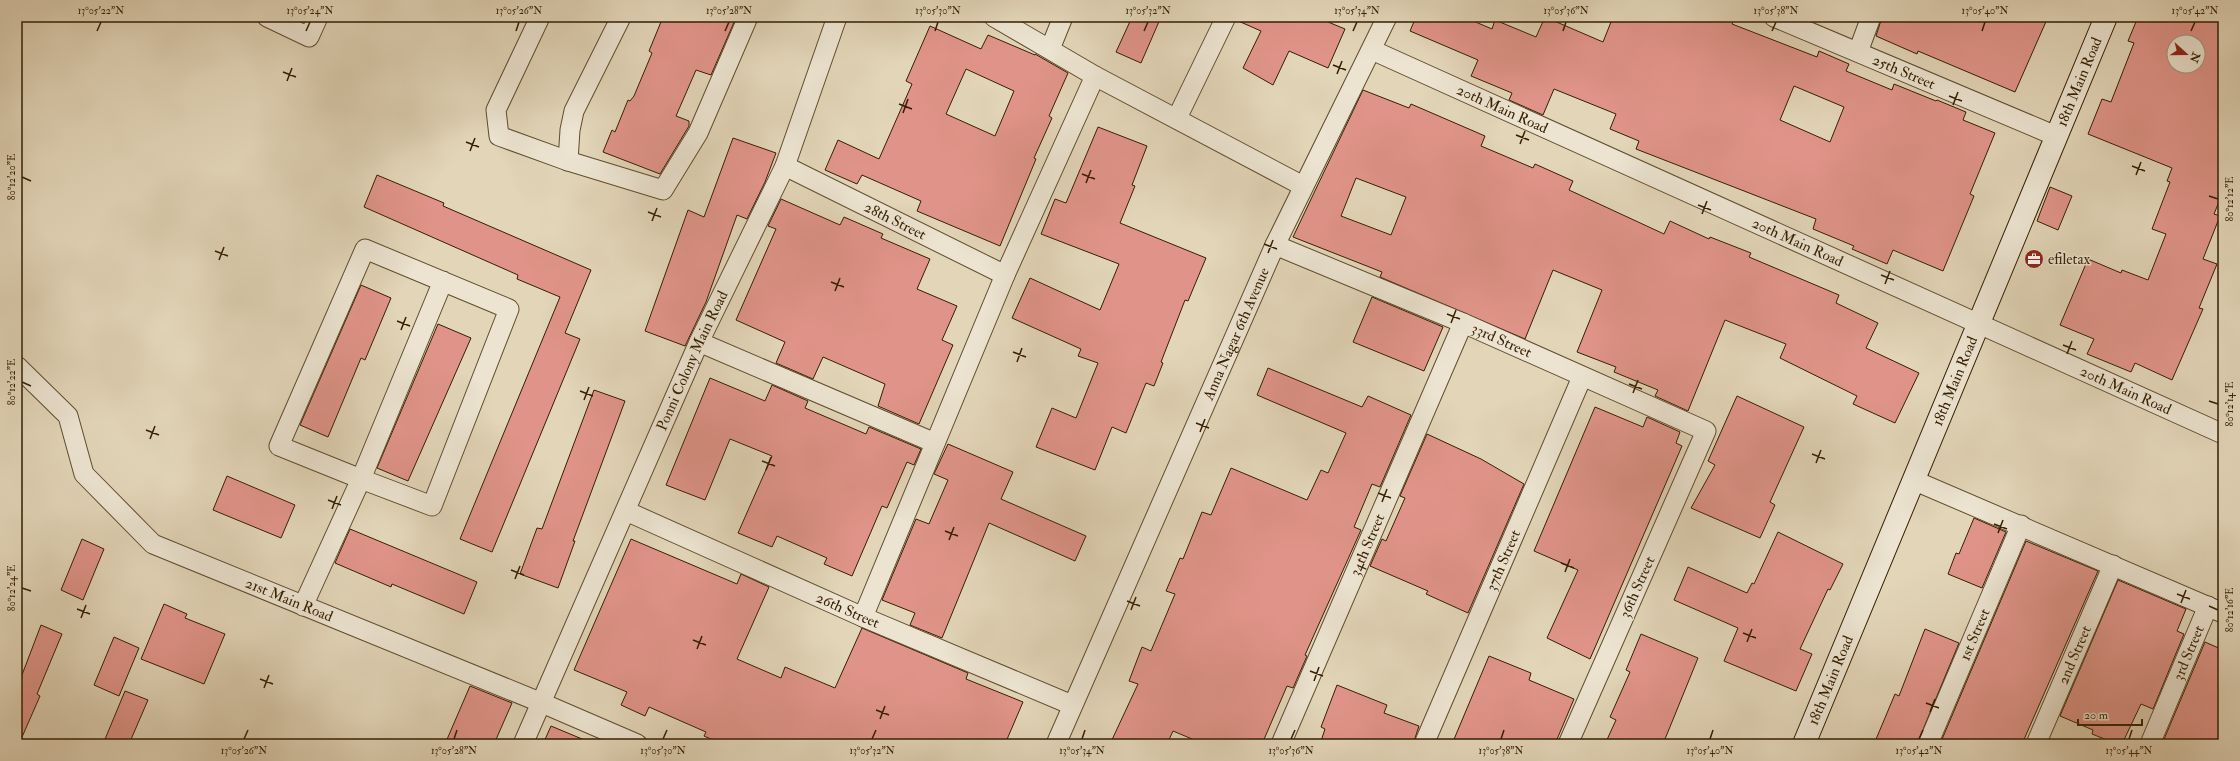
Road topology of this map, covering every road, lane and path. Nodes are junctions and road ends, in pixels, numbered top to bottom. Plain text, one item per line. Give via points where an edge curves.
1 (267, 17) edge
2 (318, 17) edge
3 (540, 17) edge
4 (621, 17) edge
5 (748, 17) edge
6 (837, 17) edge
7 (994, 17) edge
8 (1063, 17) edge
9 (1226, 17) edge
10 (1387, 17) edge
11 (1774, 17) edge
12 (1872, 17) edge
13 (2106, 17) edge
14 (1050, 49) junction
15 (1372, 50) junction
16 (1858, 52) junction
17 (1095, 76) junction
18 (1177, 118) junction
19 (2056, 136) junction
20 (568, 161) junction
21 (785, 166) junction
22 (1303, 186) junction
23 (1275, 245) junction
24 (1005, 275) junction
25 (443, 281) junction
26 (1463, 323) junction
27 (1978, 324) junction
28 (699, 342) junction
29 (17, 366) edge
30 (1582, 377) junction
31 (1706, 431) joint
32 (2223, 434) edge
33 (935, 443) junction
34 (361, 479) junction
35 (1913, 480) junction
36 (626, 511) junction
37 (2021, 525) junction
38 (2113, 565) junction
39 (303, 606) junction
40 (2215, 610) edge
41 (863, 616) junction
42 (542, 703) junction
43 (1072, 705) junction
44 (523, 744) edge
45 (637, 744) edge
46 (1056, 744) edge
47 (1281, 744) edge
48 (1424, 744) edge
49 (1568, 744) edge
50 (1804, 744) edge
51 (1928, 744) edge
52 (2036, 744) edge
53 (2150, 744) edge

1 - 2 street via 309,37
3 - 20 street via 496,110 499,136
4 - 20 street via 574,111
5 - 20 street via 698,133 664,190
6 - 21 street, Ponni Colony Main Road
7 - 14 street
8 - 14 street
9 - 18 street
10 - 15 street, Anna Nagar 6th Avenue
11 - 16 street, 25th Street
12 - 16 street
13 - 19 street, 18th Main Road
14 - 17 street
15 - 22 street, Anna Nagar 6th Avenue
15 - 27 street, 20th Main Road
16 - 19 street, 25th Street
17 - 18 street
17 - 24 street
18 - 22 street
19 - 27 street, 18th Main Road
21 - 24 street, 28th Street
21 - 28 street, Ponni Colony Main Road
22 - 23 street, Anna Nagar 6th Avenue
23 - 26 street, 33rd Street
23 - 43 street, Anna Nagar 6th Avenue
24 - 33 street
25 - 34 street
25 - 34 street via 510,310 432,506
25 - 34 street via 365,248 279,446
26 - 30 street, 33rd Street
26 - 47 street, 34th Street
27 - 32 street, 20th Main Road
27 - 35 street, 18th Main Road
28 - 33 street
28 - 36 street, Ponni Colony Main Road
29 - 39 street, 21st Main Road via 68,416 84,474 153,544
30 - 31 street, 33rd Street
30 - 48 street, 37th Street
31 - 49 street, 36th Street
33 - 41 street
34 - 39 street
35 - 37 street
35 - 50 street, 18th Main Road
36 - 41 street, 26th Street
36 - 42 street, Ponni Colony Main Road
37 - 38 street
37 - 51 street, 1st Street
38 - 40 street
38 - 52 street, 2nd Street
39 - 42 street, 21st Main Road
40 - 53 street, 3rd Street
41 - 43 street, 26th Street
42 - 44 street, Ponni Colony Main Road
42 - 45 street, 21st Main Road
43 - 46 street, Anna Nagar 6th Avenue

